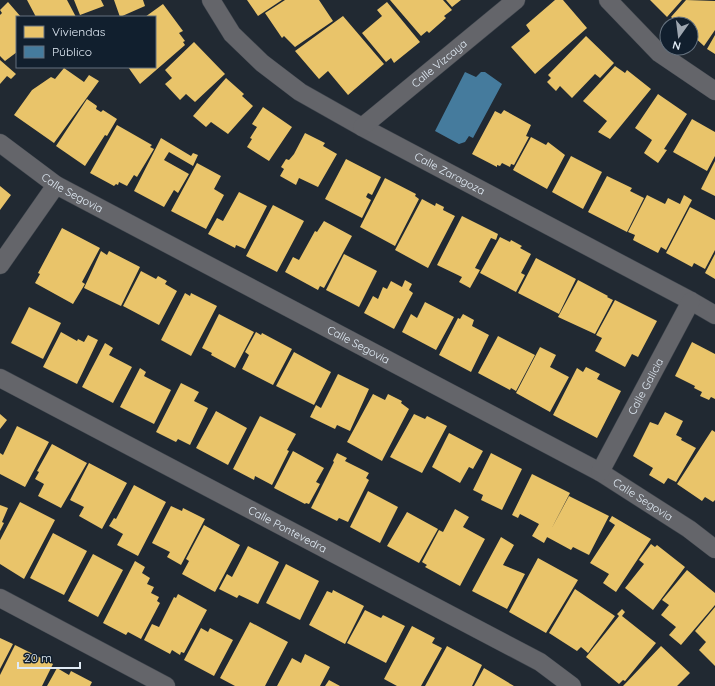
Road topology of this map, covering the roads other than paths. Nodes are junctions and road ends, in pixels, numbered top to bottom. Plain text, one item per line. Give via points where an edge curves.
1 (211, 0) edge
2 (516, 0) edge
3 (608, 0) edge
4 (715, 91) edge
5 (362, 127) junction
6 (0, 143) edge
7 (56, 186) junction
8 (0, 265) edge
9 (691, 301) junction
10 (715, 315) edge
11 (0, 378) edge
12 (600, 472) junction
13 (715, 549) edge
14 (0, 598) edge
15 (166, 686) edge
16 (572, 686) edge

1 - 5 street, Calle Zaragoza via 232,34 262,64 300,92
2 - 5 street, Calle Vizcaya
3 - 4 street via 659,53
5 - 9 street, Calle Zaragoza
6 - 7 street, Calle Segovia
7 - 8 street
7 - 12 street, Calle Segovia
9 - 10 street, Calle Zaragoza
9 - 12 street, Calle Galicia
11 - 16 street, Calle Pontevedra via 540,662
12 - 13 street, Calle Segovia
14 - 15 street

